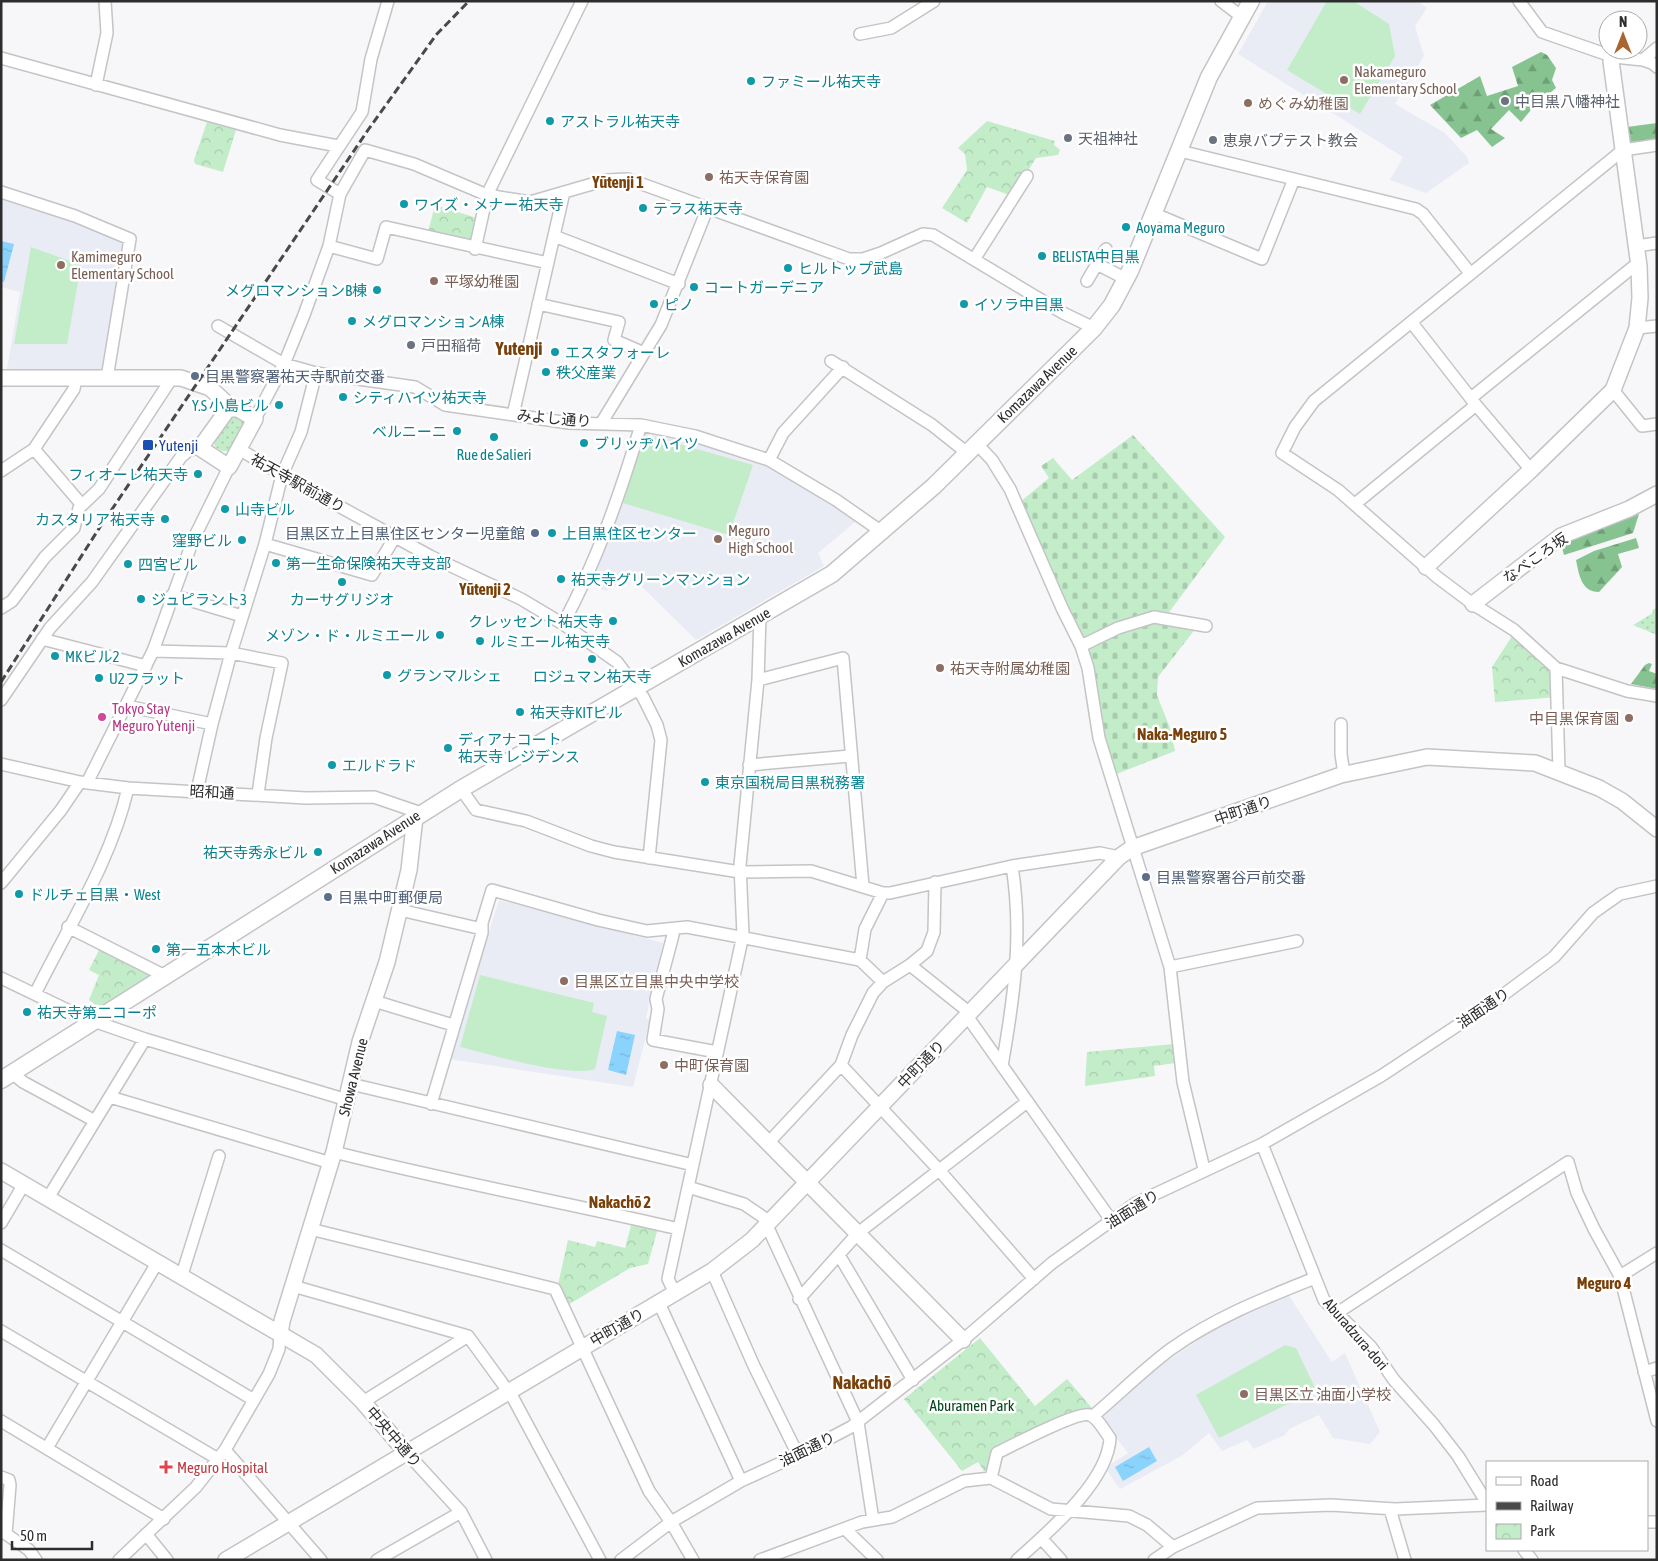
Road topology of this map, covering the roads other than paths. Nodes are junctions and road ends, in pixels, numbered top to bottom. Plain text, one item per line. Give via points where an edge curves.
1 (388, 1) edge
2 (582, 1) edge
3 (934, 1) edge
4 (1221, 1) edge
5 (1250, 1) edge
6 (1519, 1) edge
7 (102, 4) edge
8 (1242, 17) junction
9 (860, 34) dead end
10 (1598, 51) edge
11 (4, 59) edge
12 (1612, 60) edge
13 (96, 85) junction
14 (1657, 145) edge
15 (338, 146) junction
16 (1623, 150) junction
17 (1180, 151) junction
18 (1027, 176) dead end
19 (1294, 178) junction
20 (1, 192) edge
21 (564, 192) junction
22 (340, 194) junction
23 (487, 195) junction
24 (708, 208) junction
25 (1155, 214) junction
26 (554, 236) junction
27 (1657, 243) edge
28 (329, 246) junction
29 (1636, 246) junction
30 (475, 248) junction
31 (1106, 250) dead end
32 (975, 258) junction
33 (548, 263) junction
34 (1097, 264) junction
35 (1639, 266) junction
36 (1470, 273) junction
37 (1126, 280) junction
38 (1087, 281) dead end
39 (679, 284) junction
40 (538, 304) junction
41 (1412, 323) junction
42 (218, 326) dead end
43 (1657, 326) edge
44 (1094, 328) junction
45 (1637, 328) junction
46 (644, 353) junction
47 (831, 361) dead end
48 (284, 364) junction
49 (843, 367) junction
50 (316, 373) junction
51 (1, 378) edge
52 (76, 378) junction
53 (107, 378) junction
54 (168, 378) junction
55 (1613, 390) junction
56 (1474, 402) junction
57 (228, 409) junction
58 (513, 415) junction
59 (255, 419) junction
60 (602, 422) junction
61 (1657, 424) edge
62 (641, 425) junction
63 (200, 448) junction
64 (971, 448) junction
65 (34, 449) junction
66 (238, 449) junction
67 (769, 460) junction
68 (229, 467) junction
69 (1531, 470) junction
70 (1, 471) edge
71 (282, 475) junction
72 (1657, 494) edge
73 (82, 504) junction
74 (1356, 504) junction
75 (882, 532) junction
76 (394, 537) junction
77 (265, 544) junction
78 (1426, 567) junction
79 (172, 595) junction
80 (1473, 604) junction
81 (1, 608) edge
82 (242, 616) junction
83 (760, 616) junction
84 (563, 624) junction
85 (1206, 626) dead end
86 (42, 639) junction
87 (1081, 646) junction
88 (153, 651) junction
89 (231, 653) junction
90 (146, 666) junction
91 (1556, 668) junction
92 (758, 680) junction
93 (637, 688) junction
94 (1657, 696) edge
95 (1, 700) edge
96 (127, 706) junction
97 (212, 724) junction
98 (1341, 724) dead end
99 (850, 756) junction
100 (1, 764) edge
101 (749, 765) junction
102 (1560, 771) junction
103 (1344, 774) junction
104 (83, 782) junction
105 (128, 788) junction
106 (461, 789) junction
107 (197, 791) junction
108 (258, 794) junction
109 (418, 815) junction
110 (1657, 829) edge
111 (1132, 848) junction
112 (1119, 857) junction
113 (650, 858) junction
114 (1012, 866) junction
115 (740, 872) junction
116 (935, 882) junction
117 (1, 883) edge
118 (863, 886) junction
119 (1657, 886) edge
120 (883, 892) junction
121 (400, 910) junction
122 (68, 927) junction
123 (482, 929) junction
124 (671, 929) junction
125 (742, 938) junction
126 (1297, 941) dead end
127 (860, 960) junction
128 (1018, 963) junction
129 (910, 966) junction
130 (1170, 967) junction
131 (165, 976) junction
132 (1, 978) edge
133 (882, 982) junction
134 (35, 994) junction
135 (374, 1001) junction
136 (968, 1014) junction
137 (93, 1021) junction
138 (453, 1026) junction
139 (146, 1039) junction
140 (717, 1052) junction
141 (841, 1065) junction
142 (1002, 1066) junction
143 (7, 1076) edge
144 (351, 1084) junction
145 (711, 1085) junction
146 (110, 1097) junction
147 (348, 1100) junction
148 (1027, 1102) junction
149 (431, 1104) junction
150 (881, 1106) junction
151 (95, 1121) junction
152 (769, 1142) junction
153 (1262, 1144) junction
154 (219, 1156) dead end
155 (332, 1158) junction
156 (693, 1165) junction
157 (1204, 1169) junction
158 (939, 1170) junction
159 (1, 1171) edge
160 (808, 1182) junction
161 (24, 1184) junction
162 (688, 1188) junction
163 (48, 1198) junction
164 (1111, 1220) junction
165 (1, 1223) edge
166 (766, 1227) junction
167 (679, 1229) junction
168 (310, 1230) junction
169 (858, 1233) junction
170 (1, 1250) edge
171 (1657, 1253) edge
172 (840, 1255) junction
173 (156, 1263) junction
174 (712, 1271) junction
175 (1620, 1276) junction
176 (181, 1278) junction
177 (1315, 1278) junction
178 (1034, 1279) junction
179 (293, 1286) junction
180 (675, 1293) junction
181 (799, 1299) junction
182 (658, 1303) junction
183 (1337, 1313) junction
184 (122, 1321) junction
185 (1, 1331) edge
186 (280, 1334) junction
187 (468, 1336) junction
188 (963, 1340) junction
189 (581, 1347) junction
190 (1657, 1368) edge
191 (1644, 1372) junction
192 (913, 1380) junction
193 (86, 1381) junction
194 (510, 1392) junction
195 (254, 1400) junction
196 (363, 1402) junction
197 (1092, 1416) junction
198 (1, 1421) edge
199 (1657, 1421) edge
200 (858, 1422) junction
201 (47, 1448) junction
202 (407, 1453) junction
203 (222, 1455) junction
204 (798, 1455) junction
205 (1, 1477) edge
206 (991, 1478) junction
207 (741, 1481) junction
208 (1486, 1502) edge
209 (1486, 1504) edge
210 (1390, 1509) junction
211 (1067, 1511) junction
212 (461, 1512) junction
213 (164, 1519) junction
214 (873, 1520) junction
215 (289, 1522) junction
216 (671, 1522) junction
217 (845, 1528) junction
218 (146, 1534) junction
219 (1041, 1538) junction
220 (1174, 1547) junction
221 (36, 1560) edge
222 (119, 1560) edge
223 (167, 1560) edge
224 (226, 1560) edge
225 (321, 1560) edge
226 (377, 1560) edge
227 (486, 1560) edge
228 (600, 1560) edge
229 (621, 1560) edge
230 (692, 1560) edge
231 (760, 1560) edge
232 (876, 1560) edge
233 (1017, 1560) edge
234 (1061, 1560) edge
235 (1154, 1560) edge
236 (1405, 1560) edge

1 - 15 street via 371,59 362,112
2 - 23 street
3 - 9 street via 891,28
4 - 8 street
5 - 8 main road, Komazawa Avenue
6 - 10 street via 1542,32
7 - 13 street via 107,34
8 - 17 main road, Komazawa Avenue via 1209,77
11 - 13 street
12 - 16 street
13 - 15 street via 280,135
14 - 16 street
15 - 22 street via 317,180
16 - 29 street
16 - 36 street
17 - 19 street
17 - 25 main road, Komazawa Avenue
18 - 32 street
19 - 25 street via 1262,258
19 - 36 street via 1416,209
20 - 53 street via 75,216 130,239
21 - 23 street via 530,202
21 - 24 street via 606,180 628,179
21 - 26 street
22 - 23 street via 365,150 405,161
22 - 28 street
23 - 30 street
24 - 32 street via 849,259 881,253 923,234 933,235
24 - 39 street
25 - 37 main road, Komazawa Avenue
26 - 33 street
26 - 39 street
27 - 29 street
28 - 30 street via 377,260 386,228
28 - 48 street
29 - 35 street
30 - 33 street
31 - 34 street
32 - 44 street via 1036,298
33 - 40 street
34 - 37 street
34 - 38 street
35 - 45 street
35 - 56 street
36 - 41 street
37 - 44 main road, Komazawa Avenue
39 - 46 street
40 - 46 street via 619,322 614,340
40 - 58 street
41 - 56 street
41 - 74 street via 1314,401 1294,427 1282,453
42 - 48 street, みよし通り
43 - 45 street
44 - 64 main road, Komazawa Avenue
45 - 55 street
46 - 60 street
47 - 49 street
48 - 50 street, みよし通り
48 - 59 street
49 - 64 street
49 - 67 street via 783,433
50 - 58 street, みよし通り via 415,387 446,405
50 - 71 street via 301,432
51 - 52 street
52 - 53 street
52 - 65 street via 74,389
53 - 54 street
54 - 57 street via 186,379 210,388
54 - 73 street via 168,384 99,489
55 - 61 street via 1642,426
55 - 69 street
56 - 69 street
56 - 74 street
57 - 59 street via 238,409
57 - 63 street
58 - 60 street, みよし通り via 569,423
59 - 66 street, 祐天寺駅前通り
60 - 62 street, みよし通り
62 - 67 street, みよし通り via 695,436
62 - 84 street via 616,507 606,525 587,580
63 - 68 street, 祐天寺駅前通り
63 - 86 street via 189,450 181,457 92,582
64 - 75 main road, Komazawa Avenue
64 - 87 street via 992,460 1010,489
65 - 70 street
65 - 73 street
66 - 68 street, 祐天寺駅前通り
66 - 71 street, 祐天寺駅前通り
67 - 75 street, みよし通り
68 - 79 street via 193,540
69 - 78 street
71 - 76 street, 祐天寺駅前通り
71 - 77 street
72 - 80 street, なべころ坂 via 1630,509 1561,536
73 - 81 street via 74,528 44,557 12,601
74 - 78 street
75 - 83 main road, Komazawa Avenue via 832,574
76 - 77 street via 372,575
76 - 84 street, 祐天寺駅前通り via 521,599
77 - 82 street
78 - 80 street
79 - 82 street
79 - 88 street
80 - 91 street via 1514,630
82 - 89 street
83 - 92 street
83 - 93 main road, Komazawa Avenue
84 - 93 street, 祐天寺駅前通り via 617,662
85 - 87 street via 1154,617 1118,628
86 - 90 street
86 - 95 street
87 - 111 street via 1088,668 1099,738
88 - 89 street
88 - 90 street
89 - 97 street
89 - 108 street via 282,663
90 - 96 street
91 - 94 street via 1628,691
91 - 102 street
92 - 99 street via 842,658
92 - 101 street
93 - 106 main road, Komazawa Avenue
93 - 113 street, 祐天寺駅前通り via 650,710 661,740
96 - 97 street
96 - 104 street
97 - 107 street
98 - 103 street
99 - 101 street
99 - 118 street
100 - 104 street, 昭和通
101 - 115 street
102 - 103 street, 中町通り via 1535,762 1427,757
102 - 110 street, 中町通り via 1599,788
103 - 111 street, 中町通り
104 - 105 street, 昭和通
104 - 117 street
105 - 107 street, 昭和通
105 - 122 street via 121,818 102,865
106 - 109 main road, Komazawa Avenue
106 - 113 street via 476,810 526,821 591,846
107 - 108 street, 昭和通
108 - 109 street, 昭和通 via 306,798 374,797
109 - 121 street, Showa Avenue
109 - 131 main road, Komazawa Avenue
111 - 112 street, 中町通り
111 - 130 street
112 - 114 street via 1100,853
112 - 128 street, 中町通り
113 - 115 street
114 - 116 street
114 - 128 street via 1018,907
115 - 118 street via 811,872
115 - 125 street
116 - 120 street
116 - 129 street via 932,940 926,951
118 - 120 street
119 - 153 street, 油面通り via 1620,894 1593,913 1554,957 1499,998 1381,1076
120 - 127 street via 865,929
121 - 123 street
121 - 135 street, Showa Avenue
122 - 131 street
122 - 134 street
123 - 124 street via 492,890 639,929
123 - 138 street
124 - 125 street via 687,927
124 - 140 street via 673,935 656,999 658,1009 653,1040
125 - 127 street
125 - 140 street
126 - 130 street
127 - 133 street
128 - 136 street, 中町通り
128 - 142 street
129 - 133 street
129 - 136 street
130 - 157 street via 1183,1082
131 - 137 main road, Komazawa Avenue
132 - 134 street
133 - 141 street via 865,1006
134 - 137 street
135 - 138 street
135 - 144 street, Showa Avenue via 360,1042
136 - 142 street
136 - 150 street, 中町通り
137 - 139 street
137 - 143 main road, Komazawa Avenue
138 - 149 street
139 - 146 street
139 - 147 street
140 - 145 street
141 - 150 street
141 - 152 street
142 - 148 street
143 - 151 street
144 - 147 street, Showa Avenue
144 - 149 street
145 - 152 street
145 - 156 street
146 - 151 street
146 - 155 street
147 - 155 street, Showa Avenue
148 - 158 street
148 - 164 street
149 - 156 street
150 - 158 street
150 - 160 street, 中町通り
151 - 163 street
152 - 160 street
153 - 157 street, 油面通り
153 - 177 street, Aburadzura-dori
154 - 176 street
155 - 167 street via 503,1189
155 - 168 street, Showa Avenue
156 - 162 street
157 - 164 street, 油面通り via 1136,1202
158 - 169 street
158 - 178 street
159 - 161 street, 中央中通り
160 - 166 street, 中町通り
160 - 169 street
161 - 163 street, 中央中通り
161 - 165 street
162 - 166 street via 744,1204 763,1217
162 - 167 street
163 - 173 street, 中央中通り
164 - 178 street, 油面通り
166 - 174 street, 中町通り
166 - 181 street
167 - 180 street via 668,1280
168 - 179 street, Showa Avenue
168 - 189 street via 555,1289
169 - 172 street
169 - 188 street
170 - 184 street
171 - 175 street
172 - 181 street
172 - 192 street
173 - 176 street, 中央中通り
173 - 184 street
174 - 180 street, 中町通り
174 - 204 street
175 - 183 street via 1577,1193 1568,1162
175 - 191 street
176 - 186 street, 中央中通り
177 - 183 street, Aburadzura-dori via 1324,1300
177 - 197 street via 1236,1310 1198,1331 1170,1350
178 - 188 street, 油面通り
179 - 186 street, Showa Avenue
179 - 187 street
180 - 182 street, 中町通り
181 - 200 street
182 - 189 street, 中町通り
182 - 207 street
183 - 208 street, Aburadzura-dori via 1371,1347 1394,1380 1458,1456
184 - 193 street
184 - 195 street
185 - 193 street
186 - 195 street via 279,1349
186 - 196 street, 中央中通り via 316,1355
187 - 194 street
187 - 196 street
188 - 192 street, 油面通り
189 - 194 street, 中町通り
189 - 216 street via 649,1491
190 - 191 street
191 - 199 street
192 - 200 street, 油面通り
193 - 201 street
193 - 203 street
194 - 202 street, 中町通り
194 - 228 street
195 - 203 street
196 - 202 street, 中央中通り
197 - 206 street via 1085,1414 1048,1428 997,1454
197 - 211 street via 1110,1438 1110,1452 1092,1481
198 - 201 street
200 - 204 street, 油面通り
200 - 214 street
201 - 213 street
202 - 212 street, 中央中通り
202 - 215 street, 中町通り
203 - 213 street
203 - 215 street
204 - 207 street, 油面通り
205 - 221 street via 9,1480 10,1485 6,1534 29,1550
206 - 211 street via 1051,1509
206 - 214 street via 964,1481 892,1517
207 - 216 street, 油面通り
209 - 210 street
210 - 220 street via 1330,1505 1257,1508
210 - 236 street
211 - 219 street
211 - 220 street via 1129,1516 1147,1525
212 - 226 street
212 - 227 street, 中央中通り
213 - 218 street
214 - 217 street
215 - 224 street, 中町通り
215 - 225 street
216 - 229 street, 油面通り
216 - 230 street
217 - 231 street
217 - 232 street
218 - 222 street
218 - 223 street
219 - 233 street
219 - 234 street
220 - 235 street

